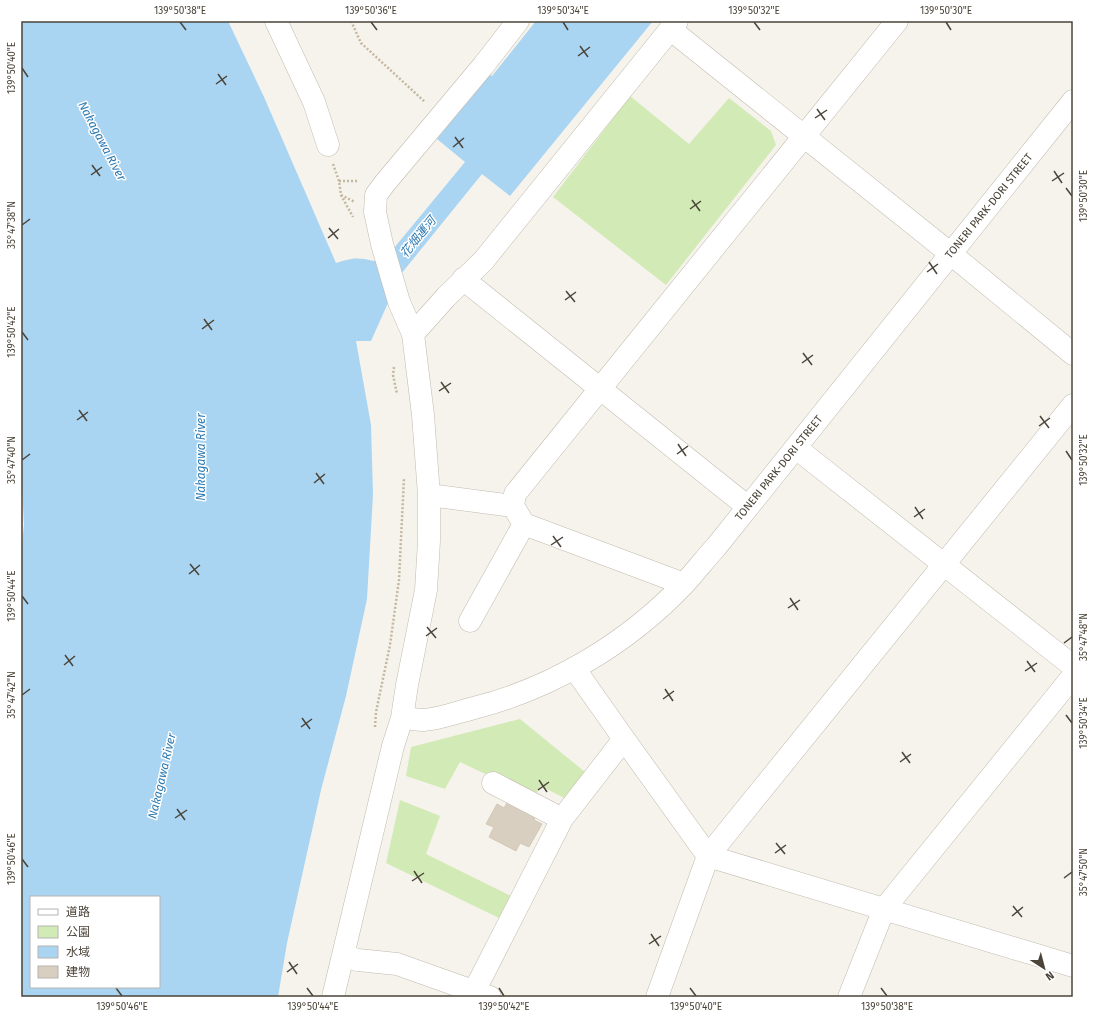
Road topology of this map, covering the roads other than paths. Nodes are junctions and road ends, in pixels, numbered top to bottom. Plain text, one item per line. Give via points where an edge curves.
1 (276, 21) edge
2 (518, 21) edge
3 (897, 21) edge
4 (673, 25) edge
5 (1073, 101) edge
6 (803, 137) junction
7 (328, 145) road end
8 (951, 254) junction
9 (463, 280) junction
10 (412, 334) junction
11 (1073, 354) edge
12 (600, 388) junction
13 (1073, 405) edge
14 (796, 448) junction
15 (429, 495) junction
16 (748, 507) junction
17 (518, 515) junction
18 (945, 564) junction
19 (684, 584) junction
20 (470, 621) dead end
21 (1073, 666) edge
22 (574, 668) junction
23 (1073, 676) edge
24 (402, 718) junction
25 (624, 739) junction
26 (493, 783) dead end
27 (562, 819) junction
28 (708, 856) junction
29 (884, 909) junction
30 (343, 956) junction
31 (1073, 966) edge
32 (479, 995) edge
33 (333, 997) edge
34 (657, 997) edge
35 (849, 997) edge

1 - 7 street via 314,102
2 - 10 street via 376,195 375,212 382,244 399,302
3 - 6 street
4 - 6 street
4 - 9 street via 484,260
5 - 8 street, TONERI PARK-DORI STREET
6 - 8 street
6 - 12 street
8 - 11 street
8 - 14 street, TONERI PARK-DORI STREET
9 - 10 street
9 - 12 street
10 - 15 street via 424,421
12 - 16 street
12 - 17 street via 515,494
13 - 18 street
14 - 16 street, TONERI PARK-DORI STREET
14 - 18 street
15 - 17 street
15 - 24 street via 426,590
16 - 19 street, TONERI PARK-DORI STREET
17 - 19 street
17 - 20 street
18 - 21 street
18 - 28 street
19 - 22 street, TONERI PARK-DORI STREET via 629,632
22 - 24 street, TONERI PARK-DORI STREET via 544,683 486,705 423,720
22 - 25 street
23 - 29 street
24 - 30 street
25 - 27 street
25 - 28 street
26 - 27 street
27 - 32 street
28 - 29 street
28 - 34 street
29 - 31 street
29 - 35 street
30 - 32 street via 397,964
30 - 33 street

